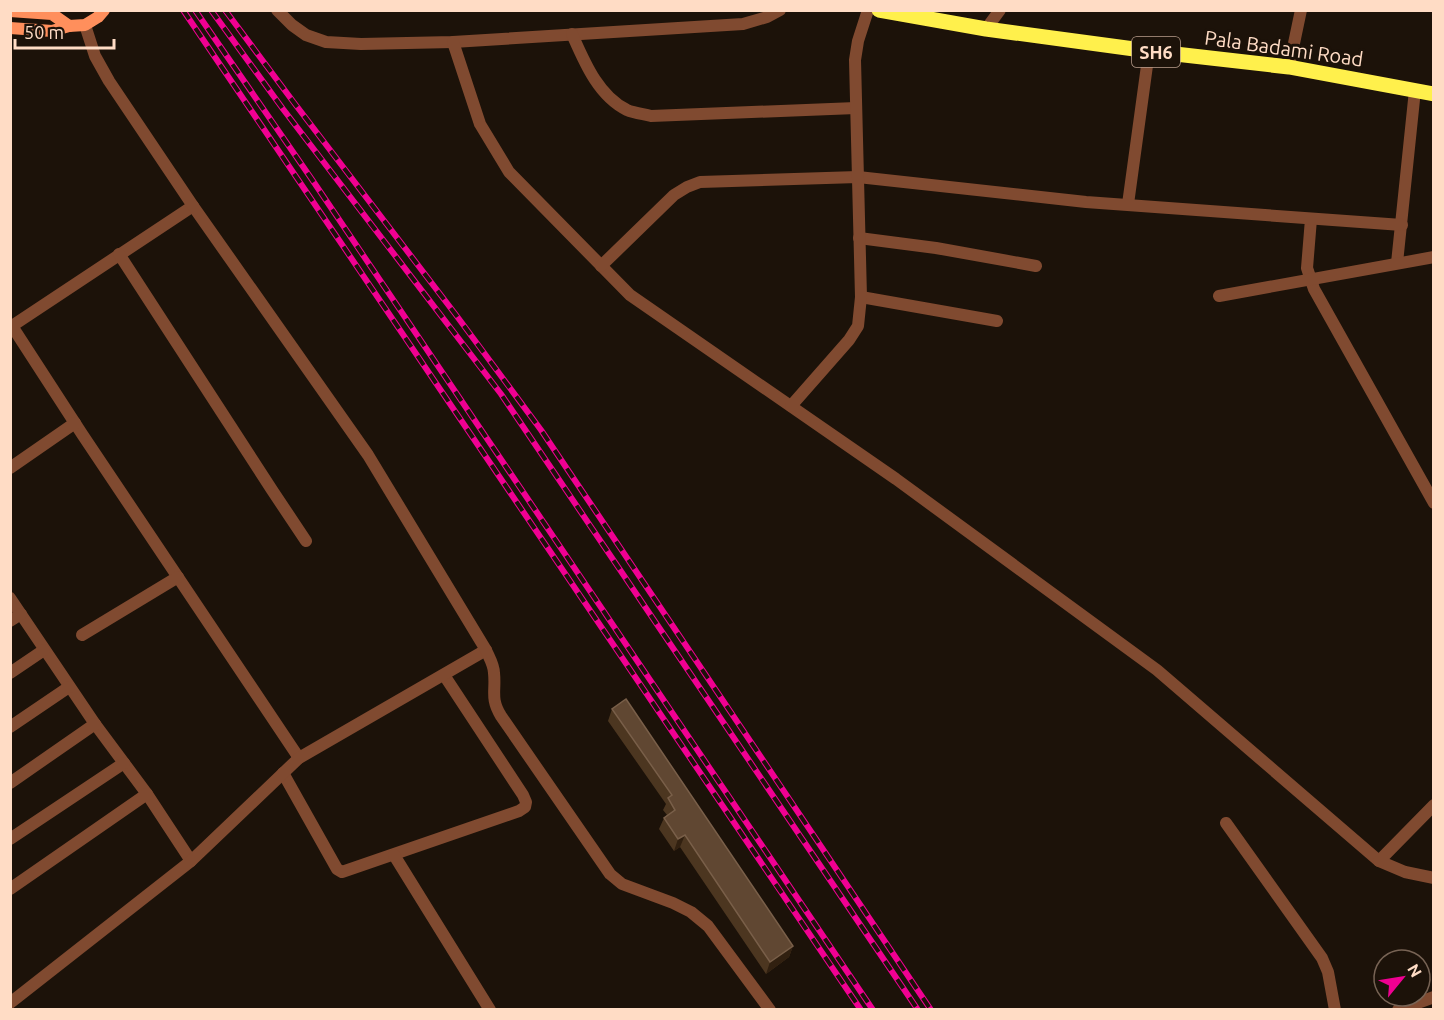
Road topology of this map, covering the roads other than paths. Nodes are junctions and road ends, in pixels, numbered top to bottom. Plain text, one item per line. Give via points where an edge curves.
1 (10, 10) edge
2 (104, 10) edge
3 (277, 10) edge
4 (780, 10) edge
5 (868, 10) edge
6 (879, 10) edge
7 (1000, 10) edge
8 (1301, 10) edge
9 (69, 26) junction
10 (85, 26) junction
11 (10, 28) edge
12 (986, 29) junction
13 (572, 34) junction
14 (453, 42) junction
15 (1149, 51) junction
16 (1289, 68) junction
17 (1415, 90) junction
18 (1434, 93) edge
19 (856, 108) junction
20 (858, 177) junction
21 (1128, 204) junction
22 (193, 206) junction
23 (1311, 219) junction
24 (1402, 225) junction
25 (859, 238) junction
26 (119, 254) junction
27 (1434, 257) edge
28 (1397, 263) junction
29 (601, 266) junction
30 (1036, 266) dead end
31 (1310, 279) junction
32 (1220, 296) dead end
33 (861, 297) junction
34 (997, 321) dead end
35 (11, 327) edge
36 (791, 406) junction
37 (75, 423) junction
38 (10, 468) edge
39 (1434, 503) edge
40 (306, 541) dead end
41 (178, 577) junction
42 (10, 598) edge
43 (21, 614) junction
44 (10, 621) edge
45 (82, 635) dead end
46 (44, 650) junction
47 (486, 650) junction
48 (10, 673) edge
49 (444, 675) junction
50 (69, 687) junction
51 (95, 724) junction
52 (10, 727) edge
53 (299, 758) junction
54 (124, 763) junction
55 (283, 773) junction
56 (10, 783) edge
57 (147, 794) junction
58 (1434, 805) edge
59 (1227, 823) dead end
60 (10, 839) edge
61 (394, 855) junction
62 (191, 861) junction
63 (1379, 861) junction
64 (1434, 878) edge
65 (10, 889) edge
66 (10, 1003) edge
67 (490, 1010) edge
68 (770, 1010) edge
69 (1335, 1010) edge

1 - 9 main road via 52,14
2 - 10 main road
3 - 14 street via 306,35 326,42
4 - 13 street via 742,24
5 - 19 street via 855,60
6 - 12 main road, Pala Badami Road / SH6
7 - 12 street
8 - 16 street
9 - 10 main road
9 - 11 main road via 52,31
10 - 22 street via 109,81
12 - 15 main road, Pala Badami Road / SH6
13 - 14 street
13 - 19 street via 597,82 613,101 651,116
14 - 29 street via 480,124 509,172
15 - 16 main road, Pala Badami Road / SH6
15 - 21 street
16 - 17 main road, Pala Badami Road / SH6
17 - 18 main road, Pala Badami Road / SH6
17 - 24 street
19 - 20 street
20 - 21 street
20 - 25 street
20 - 29 street via 699,182 674,195
21 - 23 street
22 - 26 street
22 - 47 street via 368,455
23 - 24 street
23 - 31 street via 1307,268
24 - 28 street
25 - 30 street
25 - 33 street
26 - 35 street
26 - 40 street
27 - 28 street
28 - 31 street
29 - 36 street via 630,295
31 - 32 street
31 - 39 street
33 - 34 street
33 - 36 street via 858,326
35 - 37 street
36 - 63 street via 1157,670
37 - 38 street
37 - 41 street
41 - 45 street
41 - 53 street
42 - 43 street
43 - 44 street
43 - 46 street
46 - 48 street
46 - 50 street
47 - 49 street
47 - 68 street via 494,670 495,706 610,874 622,884 691,912 708,926
49 - 53 street
49 - 61 street via 523,795 525,807
50 - 51 street
50 - 52 street
51 - 54 street
51 - 56 street
53 - 55 street
54 - 57 street
54 - 60 street
55 - 61 street via 337,869 342,872
55 - 62 street
57 - 62 street
57 - 65 street
58 - 63 street
59 - 69 street via 1322,958
61 - 67 street
62 - 66 street
63 - 64 street

